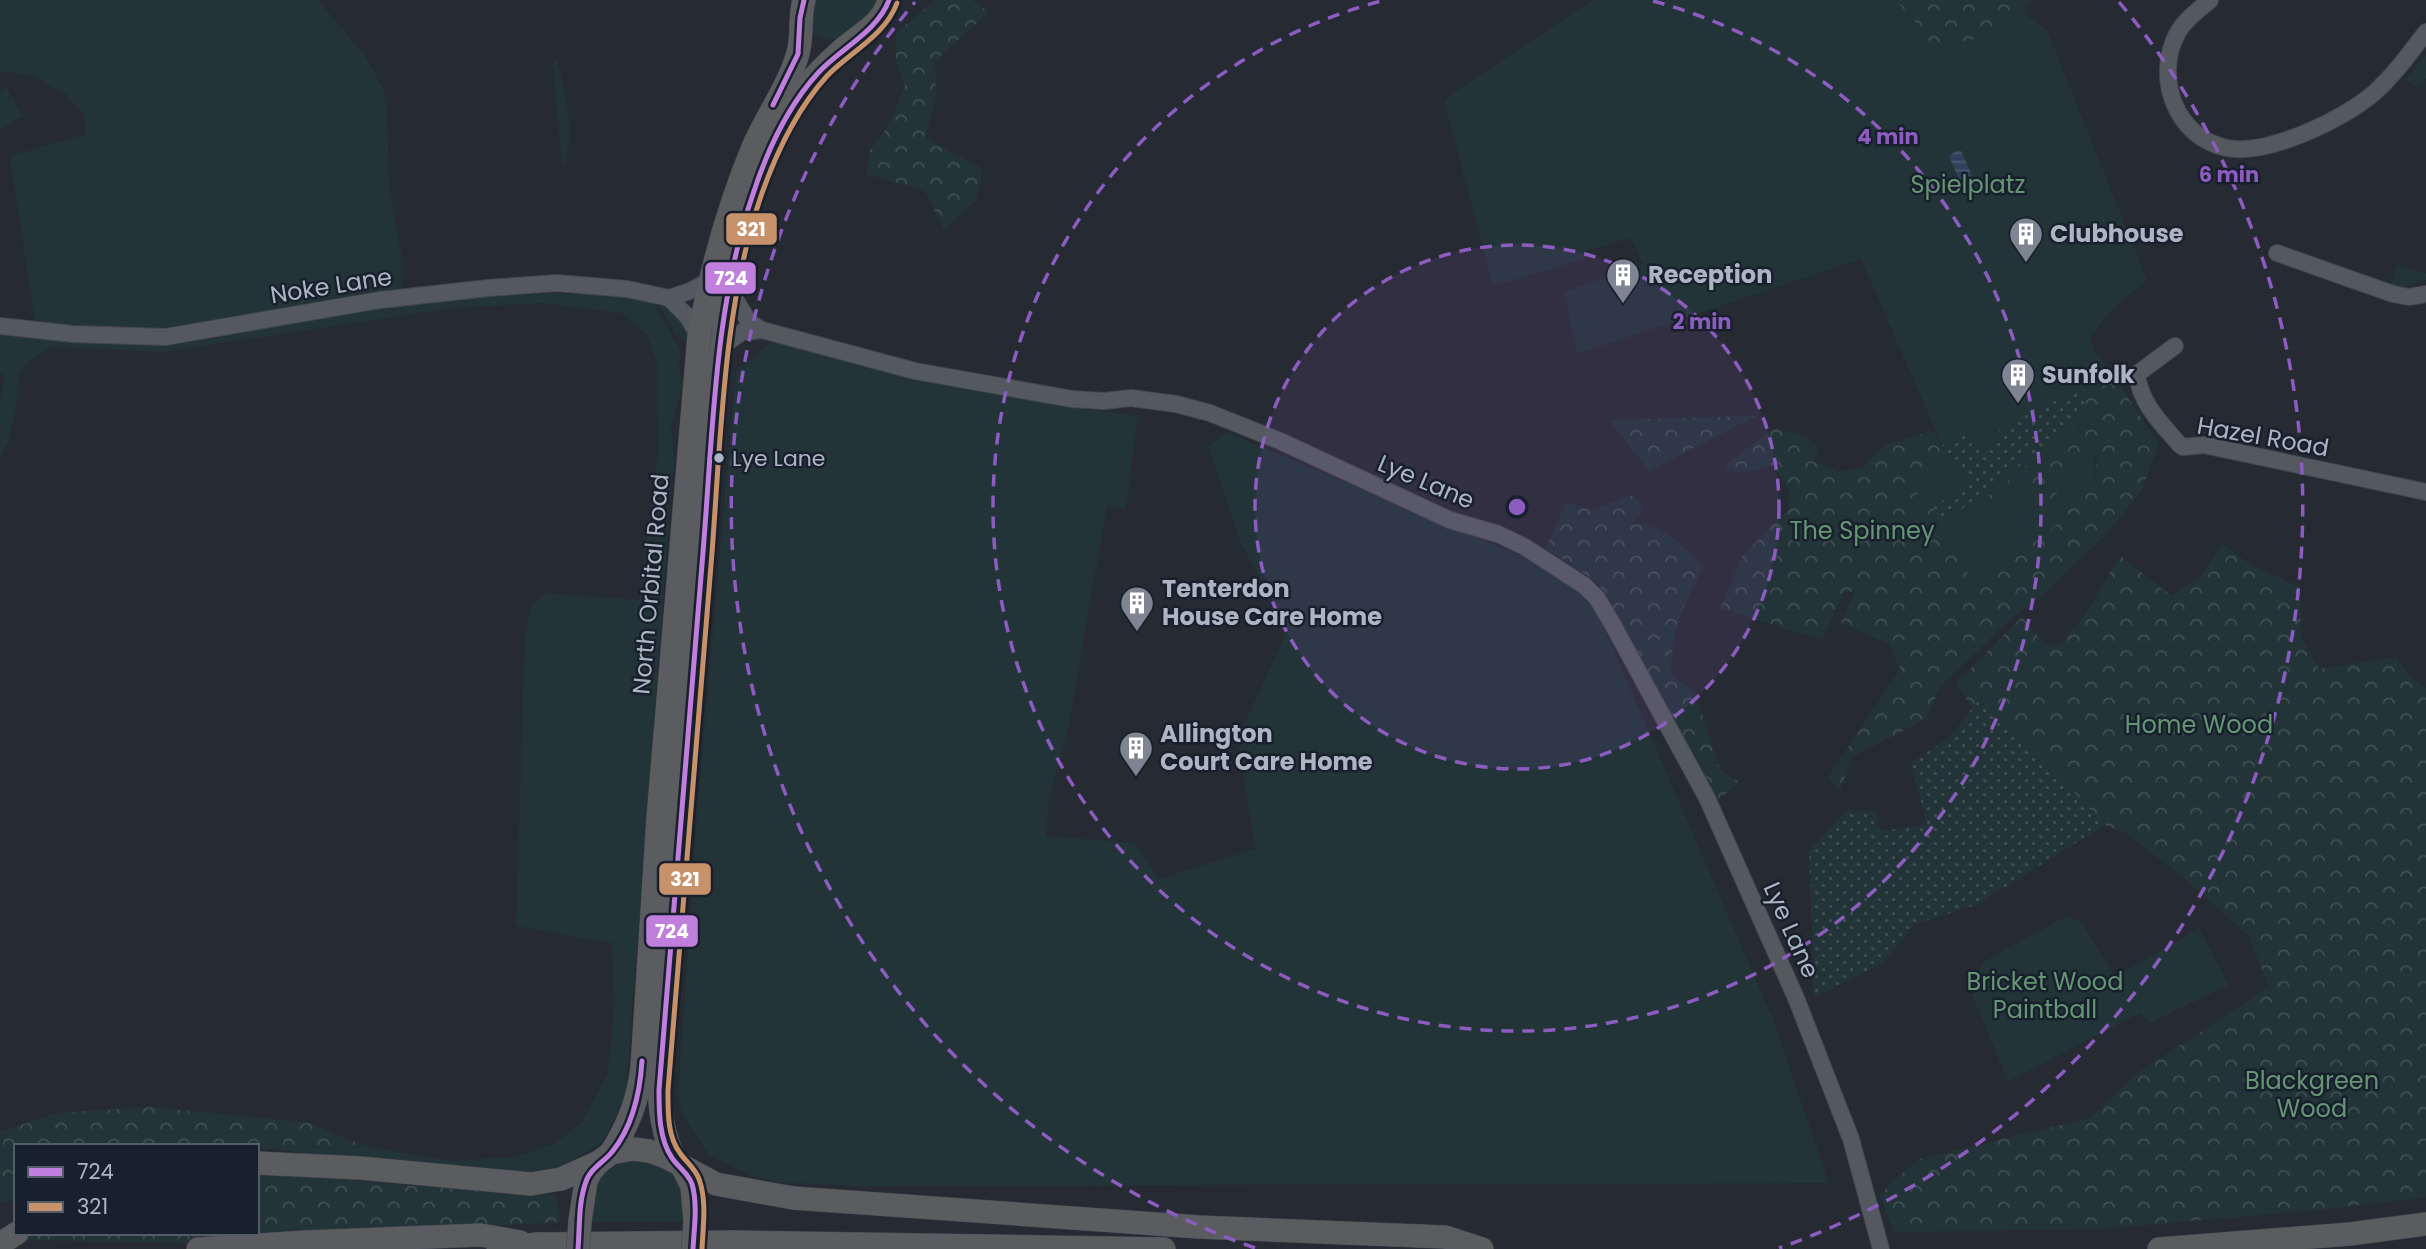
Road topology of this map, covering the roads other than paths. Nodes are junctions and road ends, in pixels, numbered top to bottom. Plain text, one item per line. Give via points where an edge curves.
1 (804, 0) edge
2 (889, 0) edge
3 (2210, 0) edge
4 (801, 32) junction
5 (2426, 32) edge
6 (843, 49) junction
7 (2277, 253) dead end
8 (720, 286) junction
9 (2426, 294) edge
10 (669, 298) junction
11 (0, 326) edge
12 (762, 330) junction
13 (699, 335) junction
14 (2175, 346) dead end
15 (721, 347) junction
16 (2426, 492) edge
17 (605, 1157) junction
18 (259, 1163) edge
19 (678, 1163) junction
20 (2426, 1224) edge
21 (537, 1244) junction
22 (198, 1249) edge
23 (498, 1249) edge
24 (578, 1249) edge
25 (693, 1249) edge
26 (1164, 1249) edge
27 (1482, 1249) edge
28 (1881, 1249) edge
29 (2159, 1249) edge

1 - 4 highway, North Orbital Road
2 - 6 highway, North Orbital Road via 881,17
3 - 5 street via 2176,36 2168,61 2169,89 2192,131 2227,148 2273,146 2342,114 2389,79
4 - 6 highway via 816,45
4 - 8 highway, North Orbital Road via 798,54 730,204
6 - 8 highway, North Orbital Road via 801,94 775,137
7 - 9 street via 2393,294
8 - 10 street
8 - 12 street via 749,322
8 - 13 highway, North Orbital Road
8 - 15 highway, North Orbital Road
10 - 11 street, Noke Lane via 557,283 380,300 165,337
10 - 13 street
12 - 15 street via 742,332
12 - 28 street, Lye Lane via 915,371 1072,399 1130,398 1210,413 1450,520 1507,538 1585,586 1613,625 1707,798 1797,998 1851,1139
13 - 17 highway, North Orbital Road via 642,1068 629,1123
14 - 16 street, Hazel Road via 2137,374 2153,414 2183,447 2204,445
15 - 19 highway, North Orbital Road via 660,1077 661,1126
17 - 18 highway via 561,1179 531,1184
17 - 19 highway via 640,1149
17 - 24 highway, North Orbital Road, bridge via 586,1181
19 - 25 highway, North Orbital Road, bridge via 692,1186
19 - 27 highway via 716,1184 793,1198 1199,1227 1445,1237
20 - 29 highway
21 - 22 highway via 481,1235
21 - 23 highway
21 - 26 highway via 736,1242

